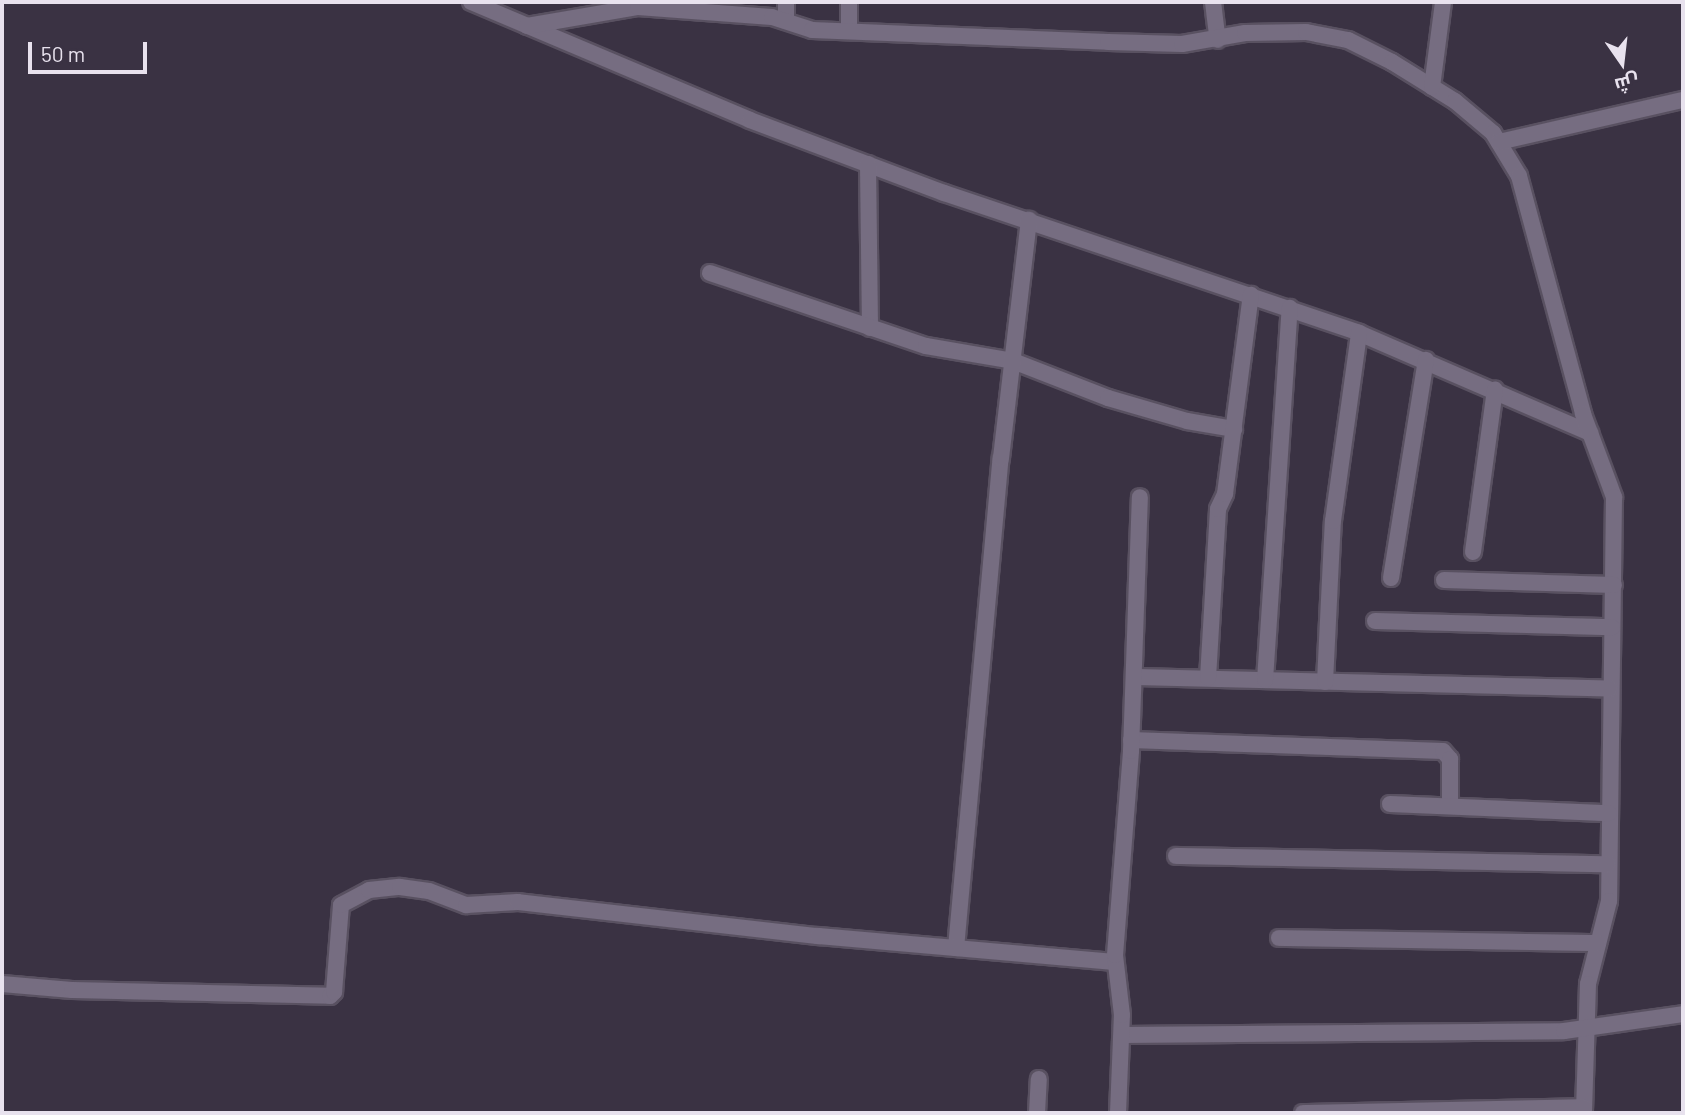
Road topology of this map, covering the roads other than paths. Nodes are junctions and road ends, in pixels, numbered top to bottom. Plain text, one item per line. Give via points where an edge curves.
1 (471, 2) edge
2 (786, 2) edge
3 (849, 2) edge
4 (1213, 2) edge
5 (1443, 2) edge
6 (786, 21) junction
7 (527, 26) junction
8 (849, 31) junction
9 (1218, 40) junction
10 (1432, 86) junction
11 (1683, 100) edge
12 (1499, 142) junction
13 (868, 164) junction
14 (1029, 220) junction
15 (710, 273) dead end
16 (1251, 295) junction
17 (1290, 308) junction
18 (870, 328) junction
19 (1359, 333) junction
20 (1426, 360) junction
21 (1013, 361) junction
22 (1495, 389) junction
23 (1234, 429) junction
24 (1590, 433) junction
25 (1140, 497) dead end
26 (1473, 552) dead end
27 (1391, 578) dead end
28 (1444, 580) dead end
29 (1614, 586) junction
30 (1375, 621) dead end
31 (1612, 626) junction
32 (1134, 677) junction
33 (1208, 678) junction
34 (1265, 680) junction
35 (1325, 682) junction
36 (1611, 689) junction
37 (1131, 740) junction
38 (1390, 804) dead end
39 (1450, 806) junction
40 (1609, 813) junction
41 (1176, 856) dead end
42 (1608, 864) junction
43 (1279, 938) dead end
44 (1598, 943) junction
45 (956, 948) junction
46 (1115, 962) junction
47 (2, 984) edge
48 (1683, 1013) edge
49 (1584, 1030) junction
50 (1122, 1035) junction
51 (1039, 1079) dead end
52 (1584, 1110) edge
53 (1037, 1113) edge
54 (1118, 1113) edge
55 (1303, 1113) edge

1 - 7 street
2 - 6 street
3 - 8 street
4 - 9 street
5 - 10 street
6 - 7 street via 638,7
6 - 8 street via 812,30
7 - 13 street
8 - 9 street via 1182,44
9 - 10 street via 1245,33 1306,32 1348,40
10 - 12 street via 1476,116
11 - 12 street
12 - 24 street via 1519,176
13 - 14 street
13 - 18 street
14 - 16 street
14 - 21 street
15 - 18 street
16 - 17 street
16 - 23 street
17 - 19 street
17 - 34 street
18 - 21 street via 926,346
19 - 20 street
19 - 35 street via 1333,521
20 - 22 street
20 - 27 street
21 - 23 street via 1108,398
21 - 45 street
22 - 24 street
22 - 26 street
23 - 33 street via 1225,494 1218,507
24 - 29 street via 1614,497
25 - 32 street
28 - 29 street
29 - 31 street
30 - 31 street
31 - 36 street
32 - 33 street
32 - 37 street
33 - 34 street
34 - 35 street
35 - 36 street
36 - 40 street
37 - 39 street via 1443,751 1450,759
37 - 46 street
38 - 39 street
39 - 40 street
40 - 42 street
41 - 42 street
42 - 44 street via 1608,909
43 - 44 street
44 - 49 street
45 - 46 street
45 - 47 street via 518,902 466,905 429,891 400,887 369,890 341,905 330,996
46 - 50 street
48 - 49 street
49 - 50 street
49 - 52 street
50 - 54 street
51 - 53 street
52 - 55 street

